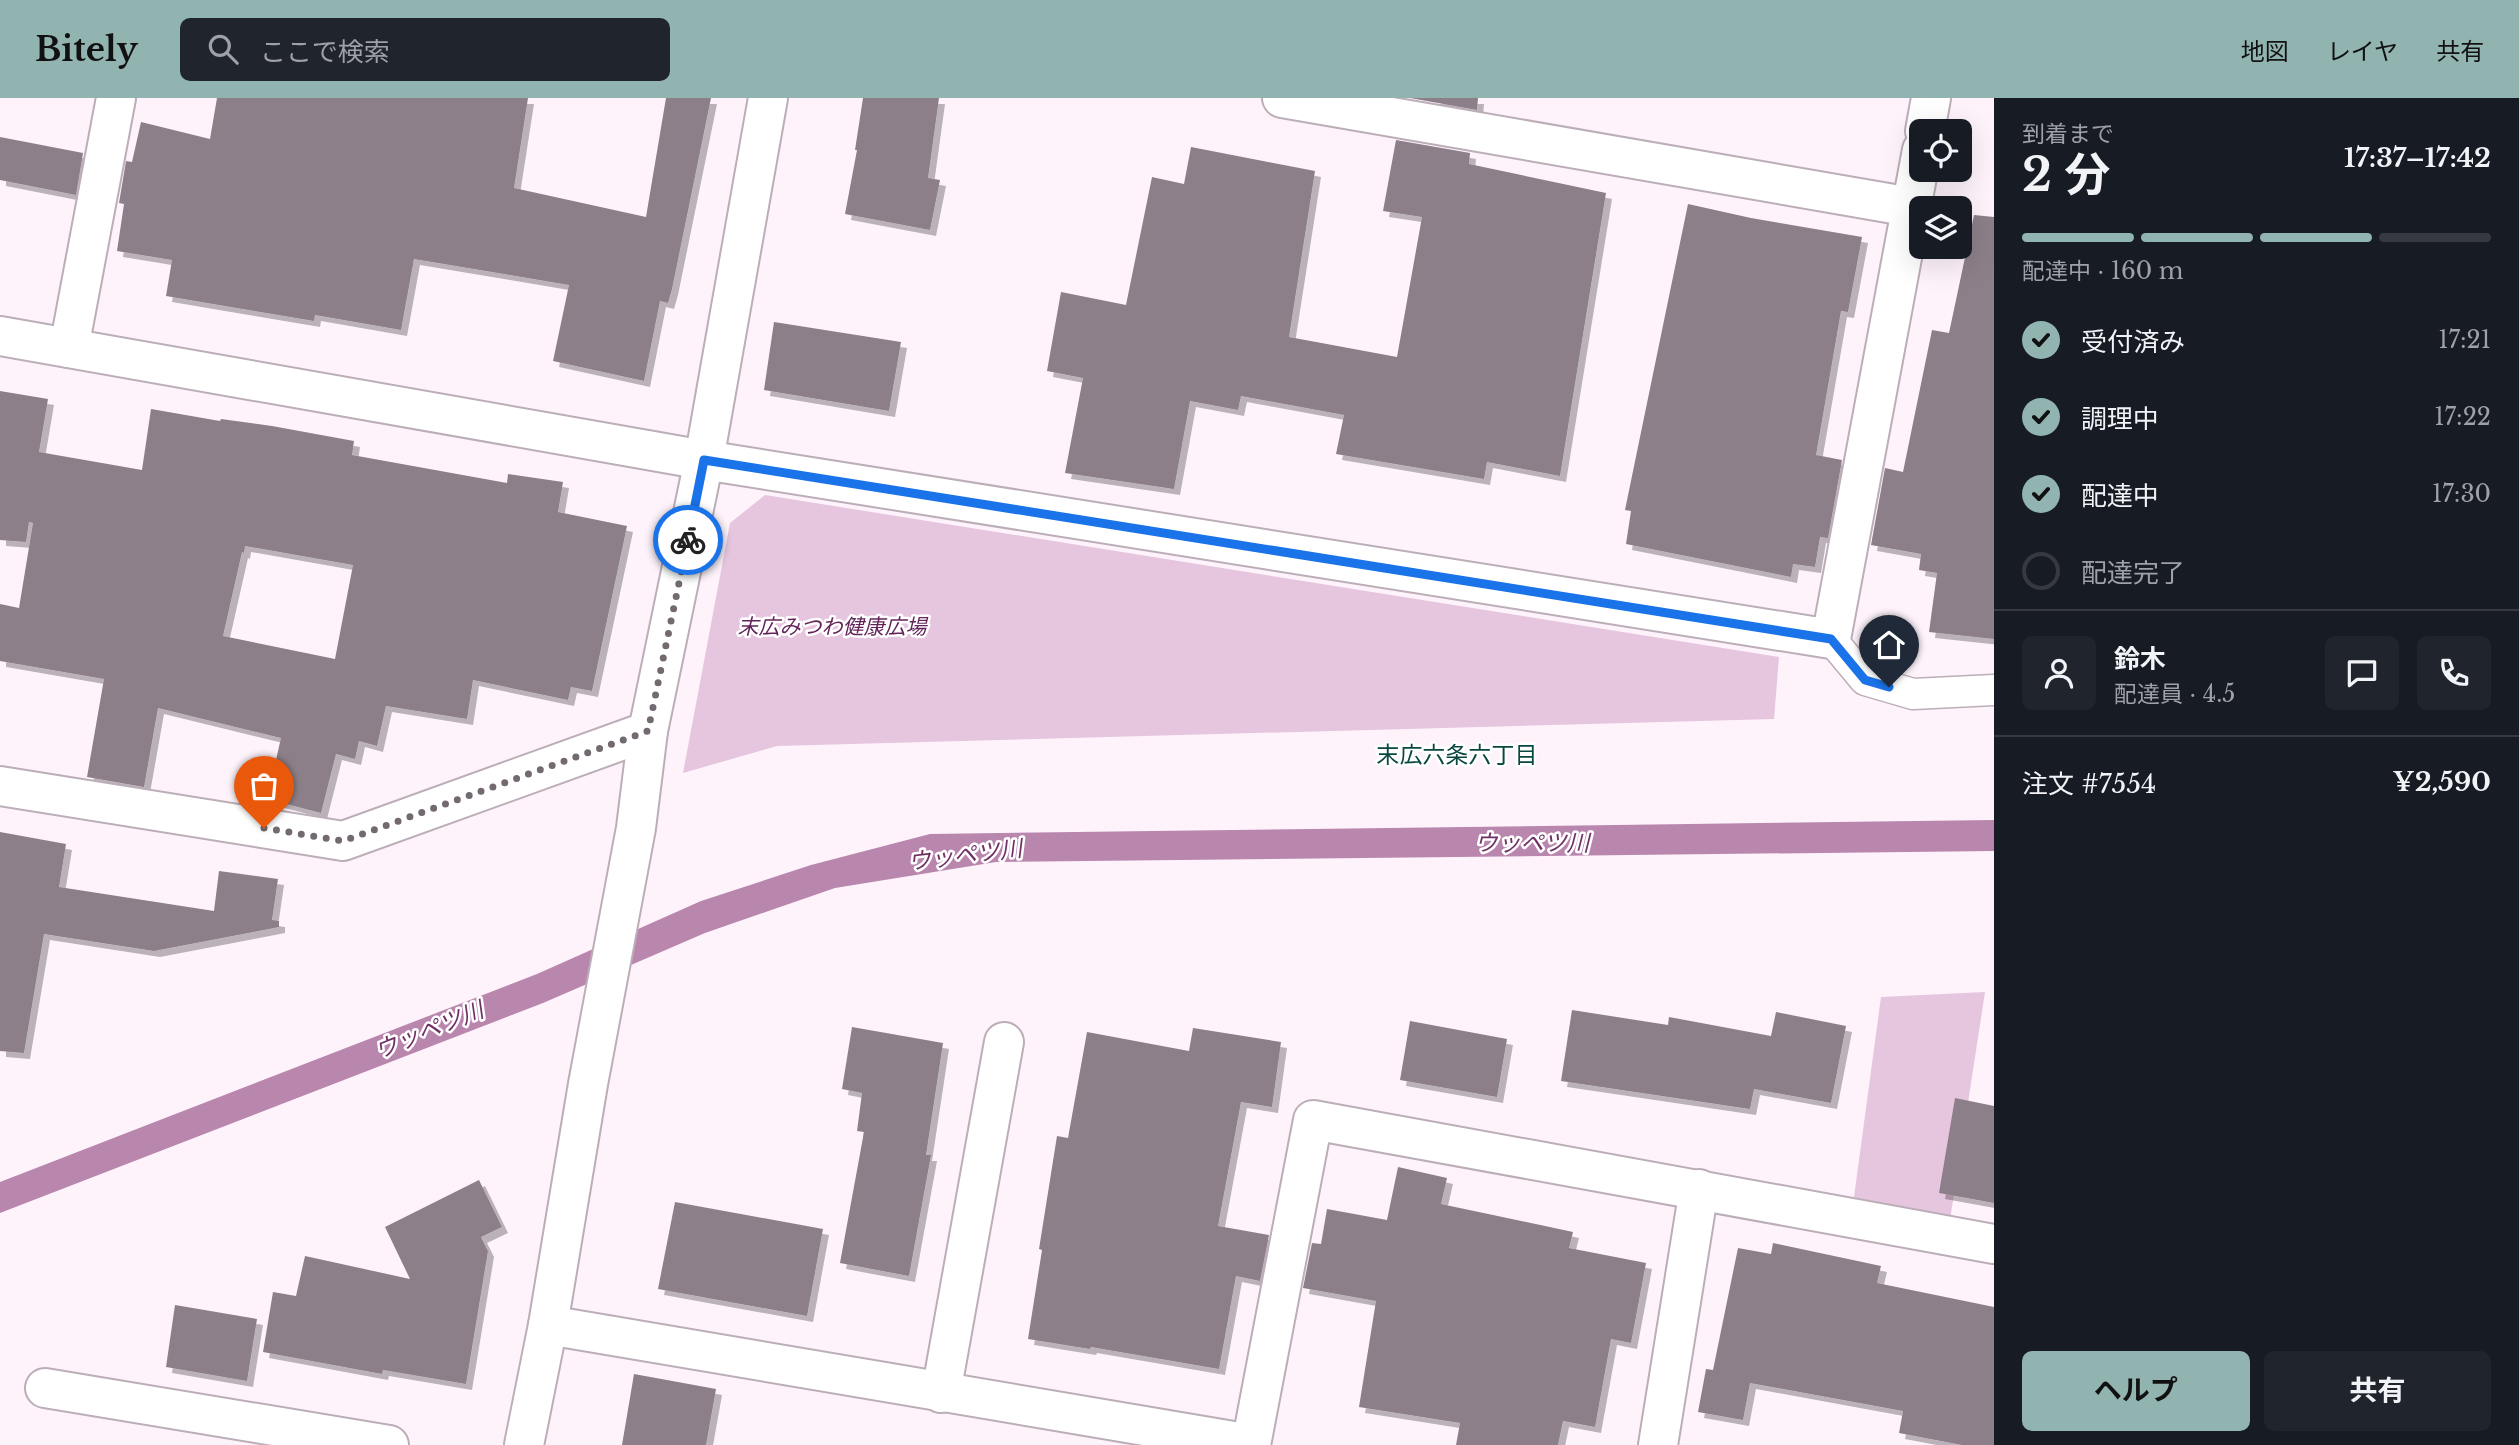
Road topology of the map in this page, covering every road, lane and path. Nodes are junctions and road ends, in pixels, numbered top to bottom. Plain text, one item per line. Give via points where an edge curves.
1 (116, 98) edge
2 (768, 98) edge
3 (1282, 98) edge
4 (1931, 98) edge
5 (1927, 119) edge
6 (1909, 207) edge
7 (1909, 218) edge
8 (0, 336) edge
9 (69, 348) junction
10 (704, 460) junction
11 (1831, 639) junction
12 (1994, 690) edge
13 (648, 731) junction
14 (0, 786) edge
15 (1004, 1042) dead end
16 (1699, 1189) junction
17 (1994, 1244) edge
18 (548, 1325) junction
19 (45, 1388) dead end
20 (941, 1393) junction
21 (389, 1445) edge
22 (524, 1445) edge
23 (1251, 1445) edge
24 (1658, 1445) edge

1 - 9 street
2 - 10 street
3 - 6 street
4 - 5 street
7 - 11 street
8 - 9 street
9 - 10 street
10 - 11 street
10 - 13 street
11 - 12 lane via 1865,680 1913,694
13 - 14 street via 343,841
13 - 18 street via 636,828
15 - 20 street
16 - 17 street
16 - 23 street via 1313,1120
16 - 24 street
18 - 20 street
18 - 22 street
19 - 21 street
20 - 23 street

